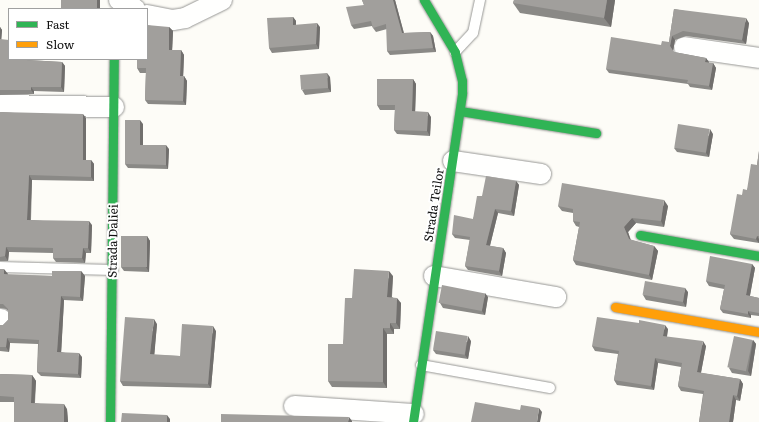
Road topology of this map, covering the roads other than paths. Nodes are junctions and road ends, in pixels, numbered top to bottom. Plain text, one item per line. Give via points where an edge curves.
1 (119, 0) edge
2 (222, 0) edge
3 (424, 0) edge
4 (480, 0) edge
5 (133, 8) edge
6 (148, 15) edge
7 (684, 47) dead end
8 (455, 52) junction
9 (759, 58) edge
10 (114, 60) edge
11 (0, 105) edge
12 (114, 107) junction
13 (460, 111) junction
14 (596, 133) dead end
15 (453, 161) junction
16 (541, 174) dead end
17 (640, 235) dead end
18 (759, 256) edge
19 (0, 267) edge
20 (113, 270) junction
21 (434, 276) junction
22 (556, 297) dead end
23 (615, 307) dead end
24 (759, 332) edge
25 (421, 365) junction
26 (550, 388) dead end
27 (294, 406) dead end
28 (414, 418) edge
29 (110, 422) edge

1 - 5 street
2 - 6 street via 185,18 173,20
3 - 8 street, Strada Teilor
4 - 8 lane via 473,34
7 - 9 street
8 - 13 street, Strada Teilor via 462,81
10 - 12 street, Strada Daliei
11 - 12 street
12 - 20 street, Strada Daliei
13 - 14 street
13 - 15 street, Strada Teilor
15 - 16 street
15 - 21 street, Strada Teilor
17 - 18 street
19 - 20 lane
20 - 29 street, Strada Daliei
21 - 22 street
21 - 25 street, Strada Teilor
23 - 24 street
25 - 26 lane
25 - 28 street, Strada Teilor
27 - 28 street

